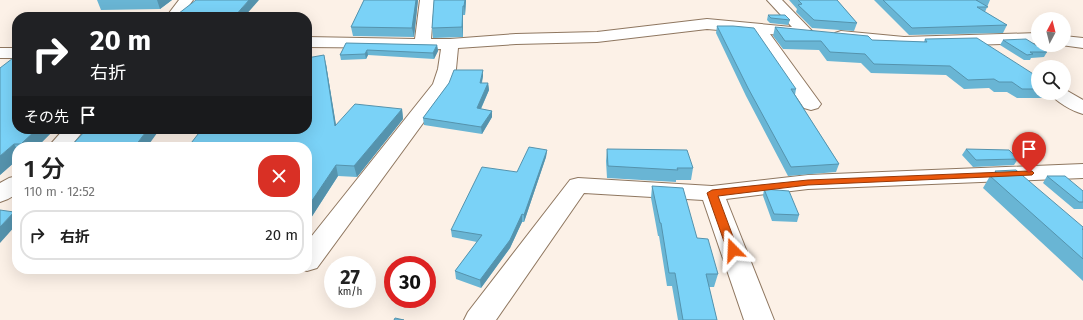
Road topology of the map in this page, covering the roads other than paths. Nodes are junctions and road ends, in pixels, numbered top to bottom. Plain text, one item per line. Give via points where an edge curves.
1 (186, 0) edge
2 (427, 0) edge
3 (774, 0) edge
4 (177, 12) edge
5 (757, 28) junction
6 (818, 34) junction
7 (1031, 38) edge
8 (977, 40) junction
9 (312, 42) edge
10 (1071, 42) edge
11 (1083, 43) edge
12 (450, 44) junction
13 (422, 45) junction
14 (1002, 55) edge
15 (1070, 100) edge
16 (811, 104) dead end
17 (1083, 108) edge
18 (71, 134) edge
19 (63, 142) edge
20 (1083, 171) edge
21 (1016, 174) junction
22 (12, 186) edge
23 (712, 193) junction
24 (1038, 193) edge
25 (0, 194) edge
26 (312, 254) edge
27 (479, 320) edge
28 (759, 320) edge

1 - 4 street
2 - 13 street
3 - 6 street
5 - 6 street
5 - 12 street via 707,24 598,37
5 - 16 street
6 - 8 street via 904,42
7 - 8 street
8 - 14 street
9 - 13 street
10 - 11 street
12 - 13 street
12 - 26 street via 442,85
15 - 17 street
18 - 19 street
20 - 21 street
21 - 23 street via 808,182
21 - 24 street
22 - 25 street
23 - 27 street via 578,185
23 - 28 street

